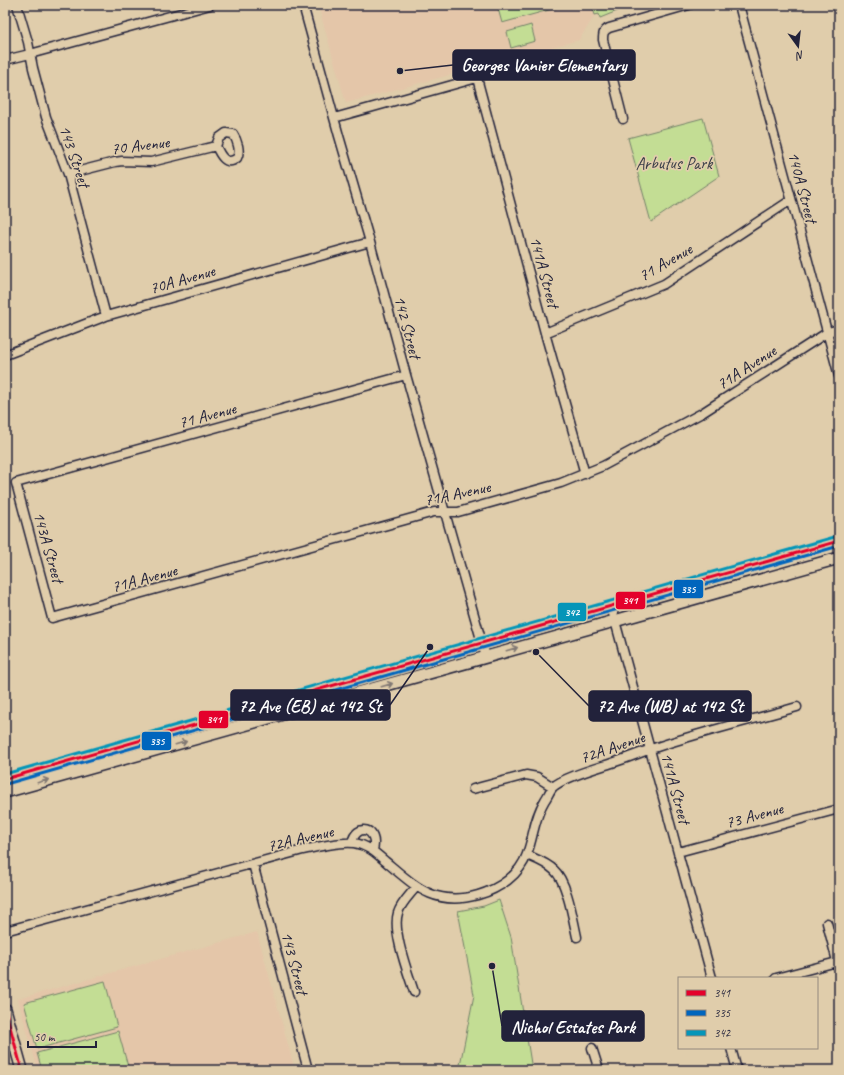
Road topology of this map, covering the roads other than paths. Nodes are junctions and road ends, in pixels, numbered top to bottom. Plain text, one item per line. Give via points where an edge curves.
1 (17, 5) edge
2 (210, 5) edge
3 (302, 5) edge
4 (689, 5) edge
5 (739, 5) edge
6 (30, 54) junction
7 (5, 60) edge
8 (334, 118) junction
9 (623, 119) dead end
10 (216, 146) dead end
11 (68, 174) junction
12 (791, 200) junction
13 (370, 242) junction
14 (106, 316) junction
15 (839, 329) edge
16 (545, 332) junction
17 (828, 332) junction
18 (5, 355) edge
19 (406, 375) junction
20 (839, 376) edge
21 (586, 474) junction
22 (16, 483) joint
23 (445, 512) junction
24 (839, 540) edge
25 (839, 558) edge
26 (611, 606) junction
27 (52, 618) joint
28 (615, 620) junction
29 (482, 642) junction
30 (486, 657) junction
31 (797, 707) dead end
32 (650, 750) junction
33 (5, 779) edge
34 (553, 787) junction
35 (473, 789) dead end
36 (5, 792) edge
37 (839, 808) edge
38 (352, 843) junction
39 (374, 850) junction
40 (678, 852) junction
41 (527, 855) junction
42 (253, 864) junction
43 (416, 887) junction
44 (827, 923) dead end
45 (5, 931) edge
46 (577, 936) dead end
47 (838, 966) edge
48 (712, 977) edge
49 (781, 977) edge
50 (414, 992) dead end
51 (5, 1009) edge
52 (592, 1048) dead end
53 (731, 1049) edge
54 (22, 1070) edge
55 (308, 1070) edge
56 (599, 1070) edge
57 (737, 1070) edge

1 - 6 street, 143 Street
2 - 6 street
3 - 8 street, 142 Street
4 - 9 street via 605,30 603,40
5 - 12 street, 140A Street
6 - 7 street
6 - 11 street, 143 Street via 46,117
8 - 13 street, 142 Street
8 - 16 street, 141A Street via 477,78
10 - 11 street, 70 Avenue via 151,162 115,162
11 - 14 street, 143 Street
12 - 16 street, 71 Avenue via 664,284
12 - 17 street, 140A Street
13 - 14 street, 70A Avenue
13 - 19 street, 142 Street
14 - 18 street, 70A Avenue
15 - 17 street, 71A Avenue
16 - 21 street, 141A Street
17 - 20 street, 140A Street
17 - 21 street, 71A Avenue via 702,413
19 - 22 street, 71 Avenue
19 - 23 street, 142 Street
21 - 23 street, 71A Avenue via 458,512
22 - 27 street, 143A Street
23 - 27 street, 71A Avenue via 434,512
23 - 29 street, 142 Street
24 - 26 main road
25 - 28 main road
26 - 28 street, 141A Street
26 - 29 main road
30 -> 28 main road
28 - 32 street, 141A Street
29 - 30 street, 142 Street
29 - 33 main road
36 -> 30 main road
31 - 32 street, 72A Avenue
32 - 34 street, 72A Avenue via 570,777
32 - 40 street, 141A Street
34 - 35 street via 526,775
34 - 41 street, 72A Avenue via 536,818
37 - 40 street, 73 Avenue
38 - 39 street, 72A Avenue
38 - 39 street via 354,835 360,830 370,832 374,837
38 - 42 street, 72A Avenue via 320,846
39 - 43 street, 72A Avenue
40 - 48 street, 141A Street
41 - 43 street, 72A Avenue via 510,879 480,895 450,899
41 - 46 street via 550,867 561,878
42 - 45 street, 72A Avenue
42 - 55 street, 143 Street
43 - 50 street via 400,908 396,923
44 - 47 street
47 - 49 street
51 - 54 main road
52 - 56 street
53 - 57 street

